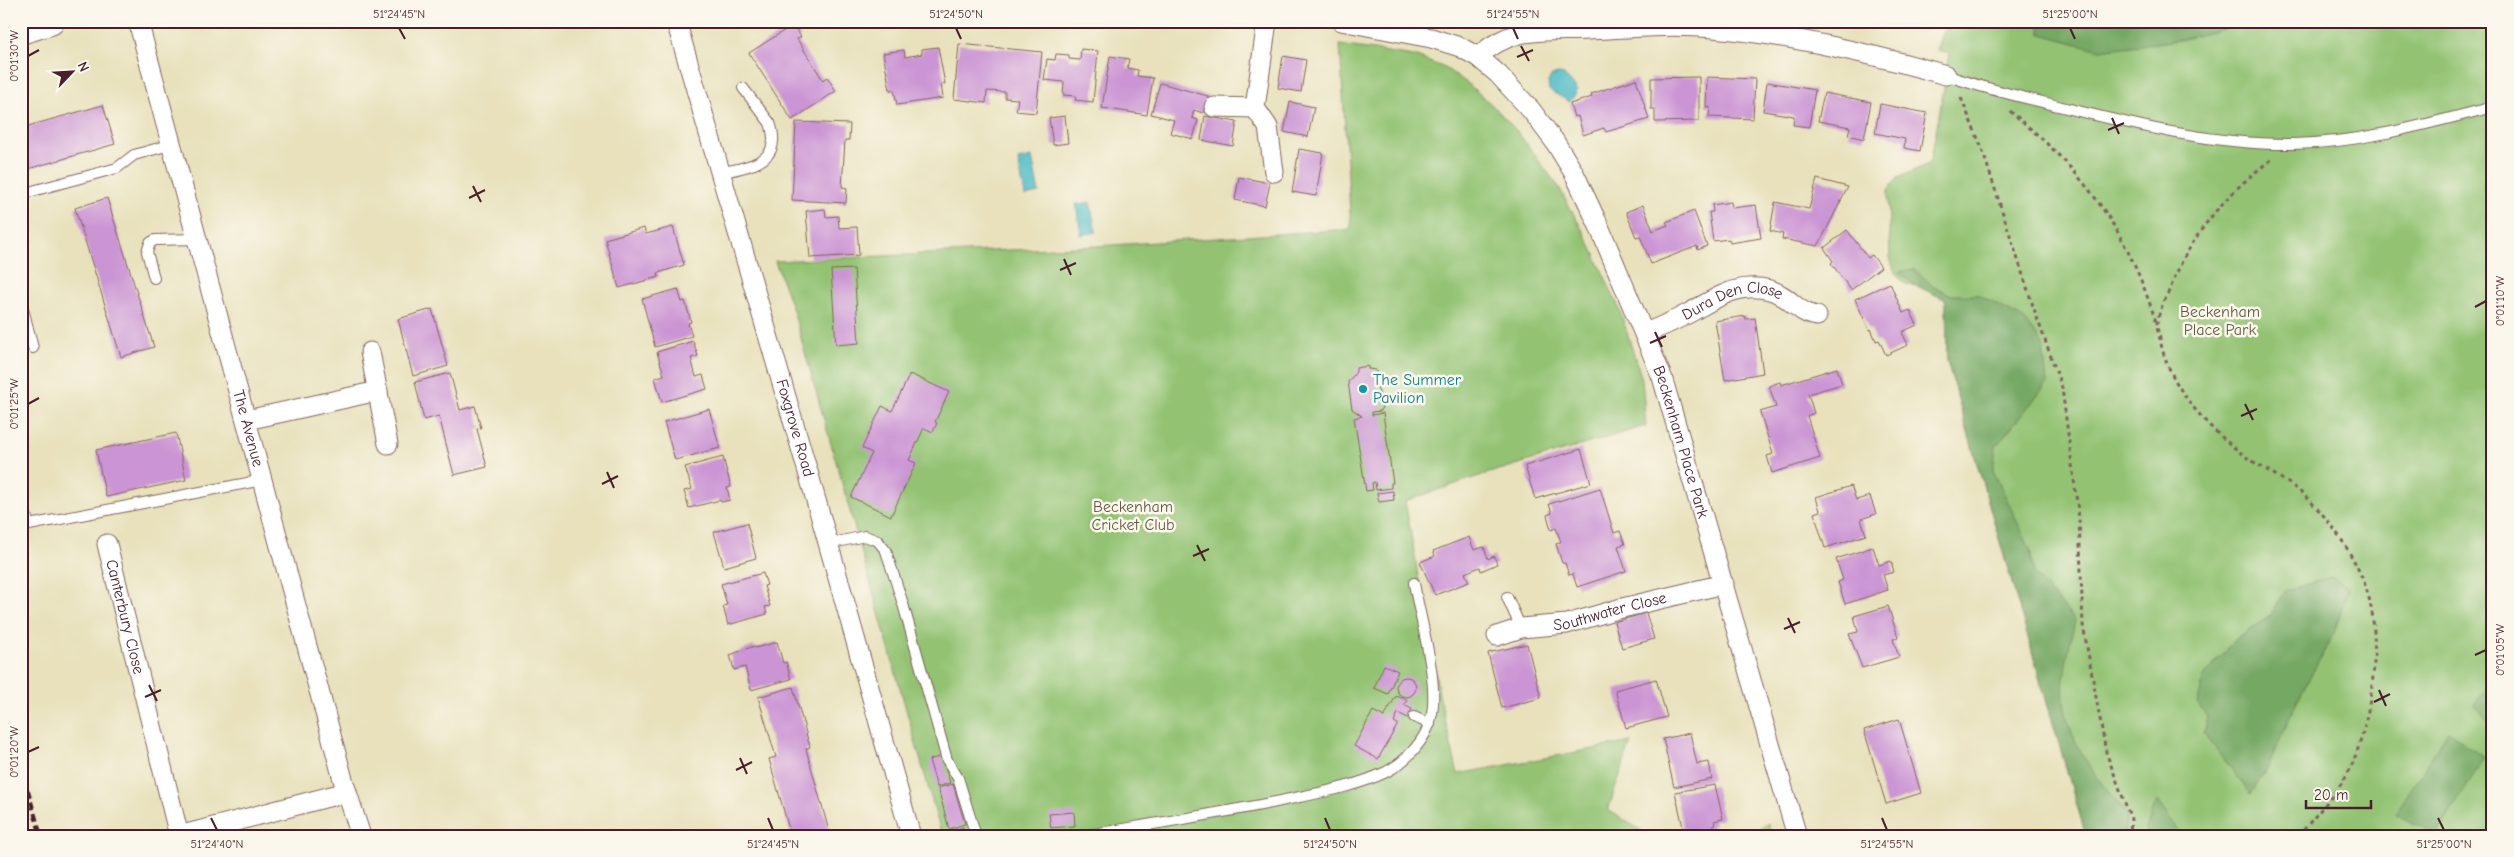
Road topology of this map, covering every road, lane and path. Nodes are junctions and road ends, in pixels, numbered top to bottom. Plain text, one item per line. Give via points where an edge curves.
1 (50, 21) edge
2 (138, 21) edge
3 (676, 21) edge
4 (1267, 21) edge
5 (1341, 21) edge
6 (21, 30) edge
7 (1478, 57) junction
8 (1946, 75) junction
9 (743, 88) dead end
10 (1961, 98) junction
11 (1970, 100) dead end
12 (2493, 106) edge
13 (1214, 107) dead end
14 (1255, 108) junction
15 (2004, 109) dead end
16 (173, 144) junction
17 (2294, 144) junction
18 (1274, 172) dead end
19 (720, 173) junction
20 (21, 198) edge
21 (197, 239) junction
22 (154, 278) dead end
23 (21, 301) edge
24 (1817, 316) dead end
25 (2157, 323) junction
26 (1645, 333) junction
27 (34, 348) dead end
28 (370, 352) dead end
29 (378, 391) junction
30 (246, 420) junction
31 (388, 444) dead end
32 (263, 480) junction
33 (21, 499) edge
34 (107, 544) dead end
35 (828, 544) junction
36 (1414, 583) dead end
37 (1724, 584) junction
38 (1507, 597) dead end
39 (1521, 628) junction
40 (1497, 636) dead end
41 (1414, 717) dead end
42 (1430, 724) junction
43 (347, 792) junction
44 (179, 836) edge
45 (361, 836) edge
46 (911, 836) edge
47 (976, 836) edge
48 (1081, 836) edge
49 (1797, 836) edge
50 (2130, 836) edge
51 (2299, 836) edge

1 - 6 main road
2 - 16 street, The Avenue
3 - 19 street, Foxgrove Road
4 - 14 street
5 - 7 street, Beckenham Place Park via 1425,37
7 - 8 street via 1497,42 1523,33 1662,26 1712,27 1797,39
7 - 26 street, Beckenham Place Park via 1531,110 1565,158 1591,208
8 - 10 path
8 - 17 lane via 1982,88 2145,128 2218,140
9 - 19 lane via 770,123 771,148 768,157 756,165
10 - 11 path
10 - 50 path via 1982,146 2062,388 2079,518 2084,625 2106,752 2131,820
12 - 17 lane via 2377,136
13 - 14 street
14 - 18 street via 1268,127
15 - 25 path via 2048,145 2103,205 2128,248
16 - 20 lane via 134,155 117,168 25,193
16 - 21 street, The Avenue
17 - 25 path via 2250,175 2212,215 2181,262
19 - 35 street, Foxgrove Road
21 - 22 lane via 150,243 147,252
21 - 30 street, The Avenue
23 - 27 lane
24 - 26 street, Dura Den Close via 1806,315 1774,291 1757,287 1739,288 1722,293
25 - 51 path via 2163,358 2173,380 2190,402 2216,432 2245,456 2304,495 2329,520 2348,549 2366,587 2374,647 2372,697 2349,771
26 - 37 street, Beckenham Place Park via 1668,395
28 - 29 street
29 - 30 street
29 - 31 street
30 - 32 street, The Avenue
32 - 33 lane via 29,525
32 - 43 street, The Avenue
34 - 44 street, Canterbury Close
35 - 46 street, Foxgrove Road
35 - 47 lane via 865,536 878,541 886,551 947,760 958,778
36 - 42 lane via 1432,682
37 - 39 street, Southwater Close via 1567,624
37 - 49 street, Beckenham Place Park
38 - 39 lane
39 - 40 street, Southwater Close
41 - 42 lane
42 - 48 lane via 1416,747 1401,761 1387,771 1357,782 1220,813
43 - 44 street, Canterbury Close
43 - 45 street, The Avenue

